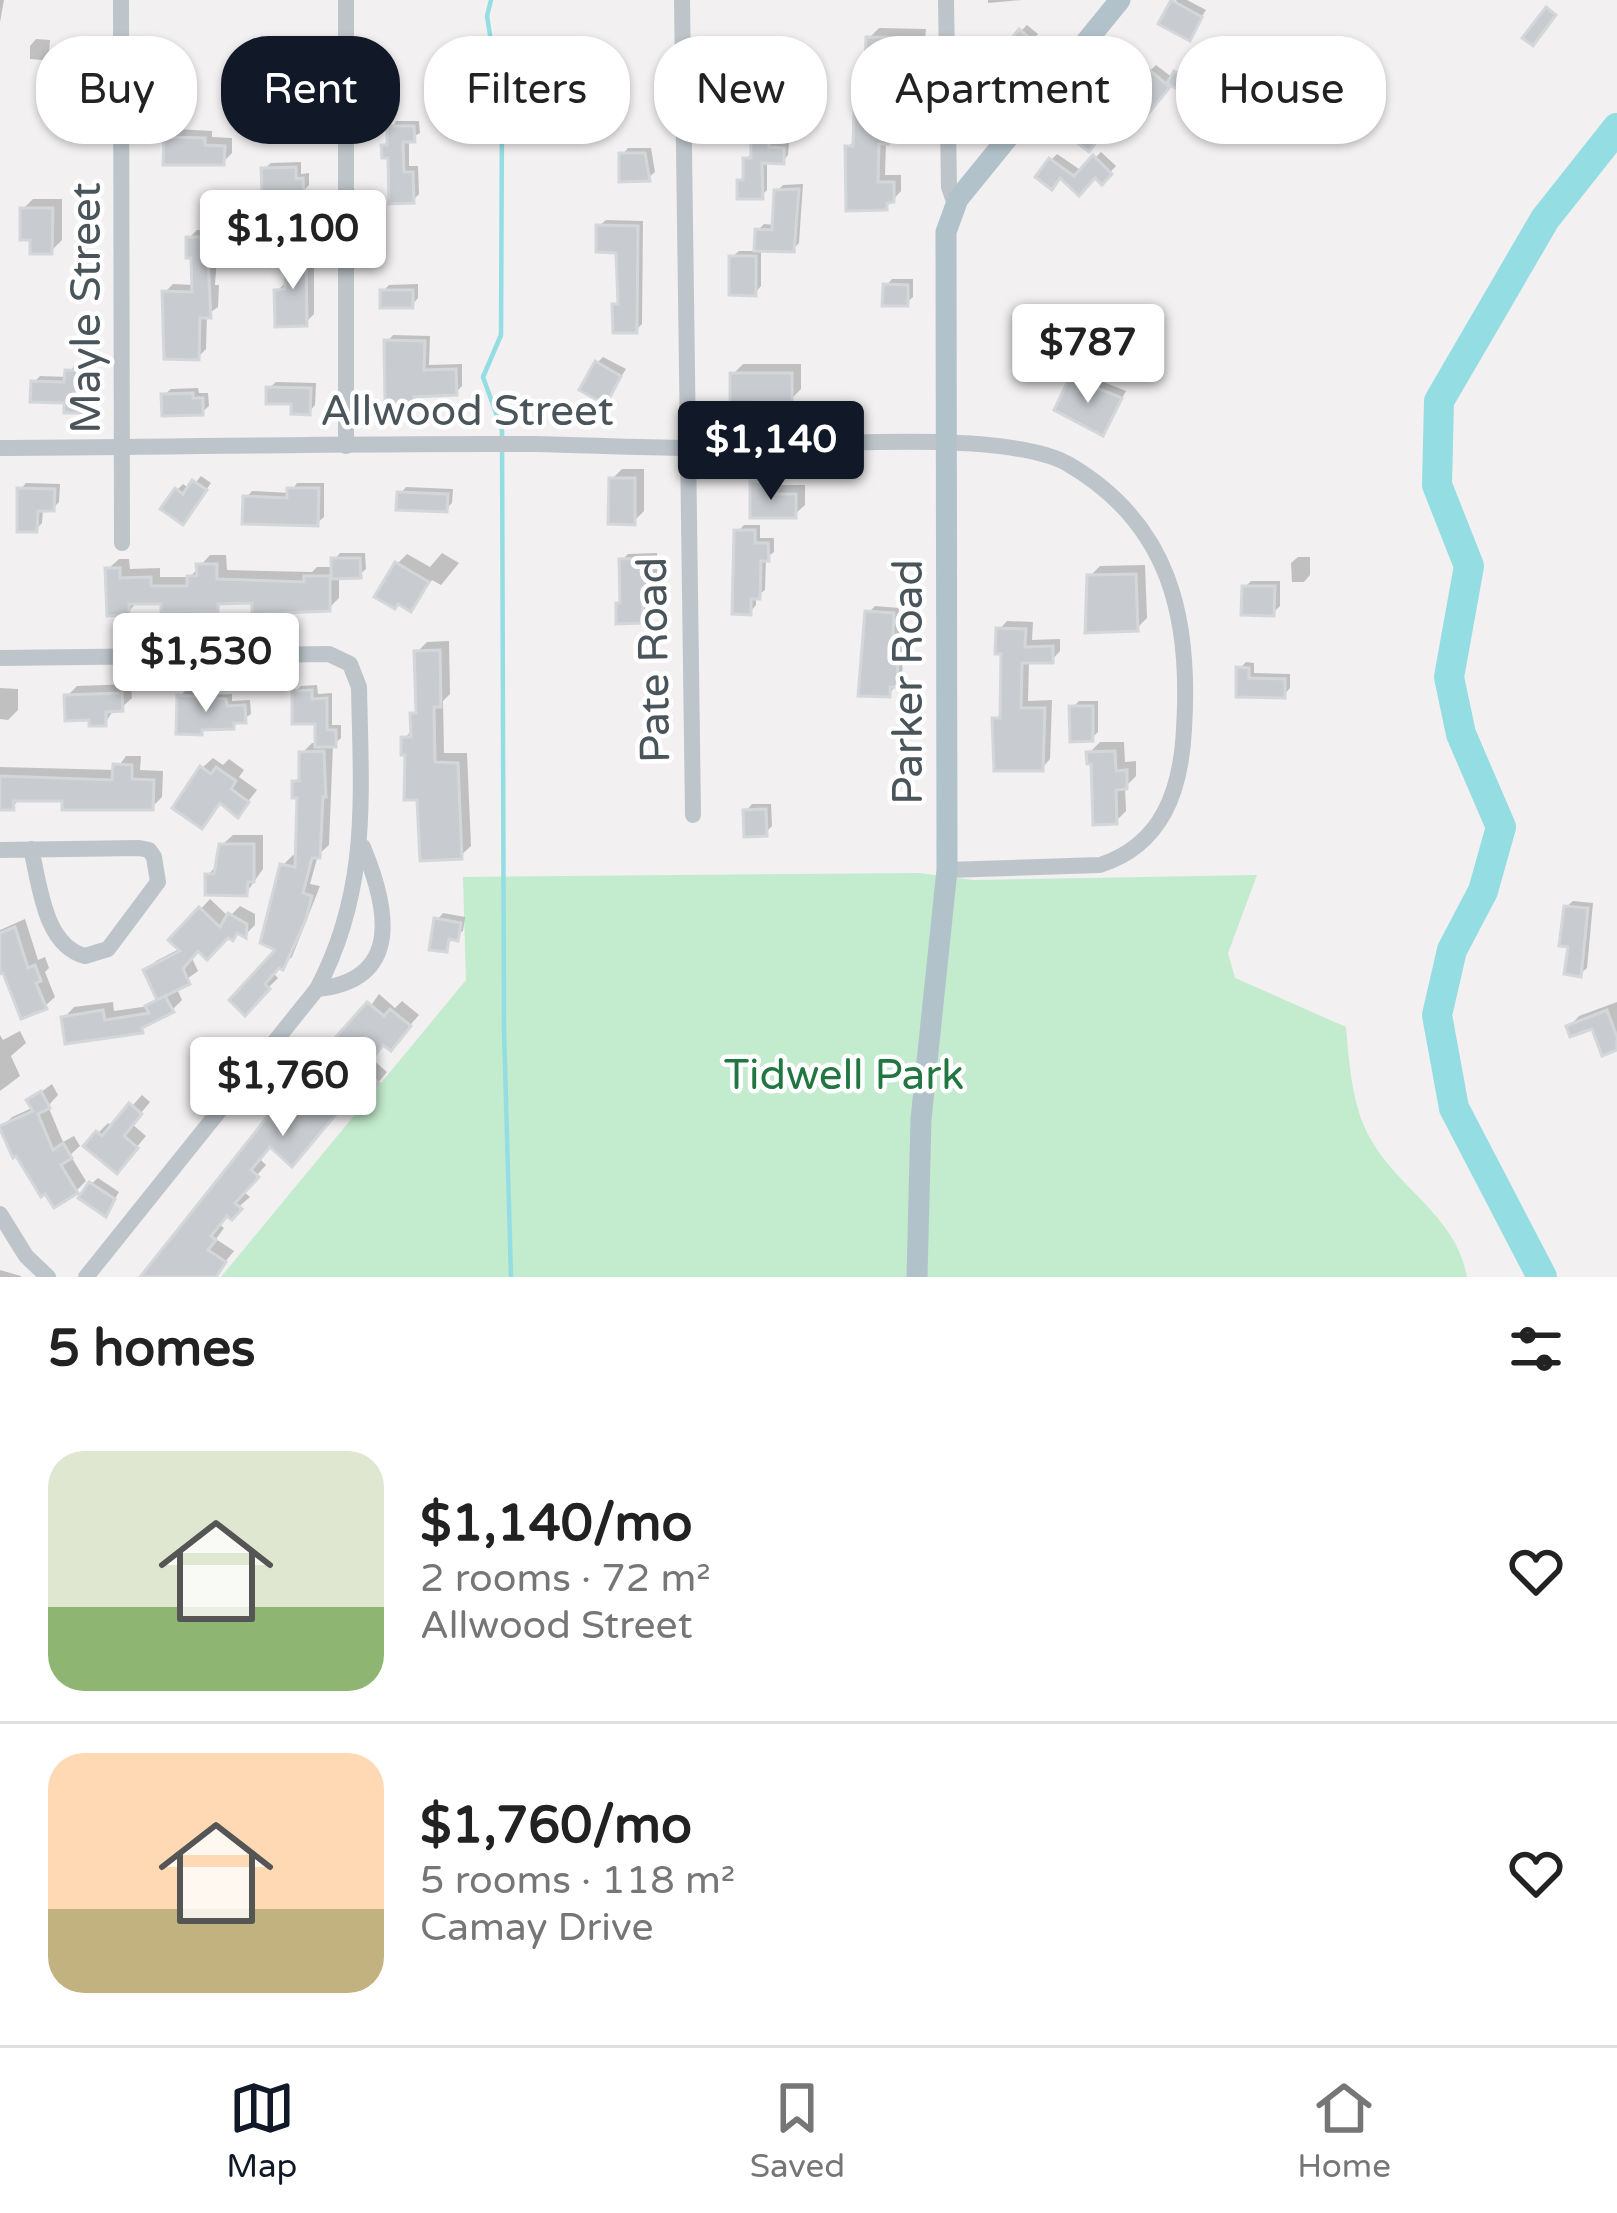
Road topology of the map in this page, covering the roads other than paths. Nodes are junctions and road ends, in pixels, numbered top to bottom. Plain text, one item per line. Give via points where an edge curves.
1 (121, 0) edge
2 (346, 0) edge
3 (682, 0) edge
4 (946, 0) edge
5 (1120, 0) edge
6 (952, 196) junction
7 (944, 443) junction
8 (346, 446) junction
9 (122, 447) junction
10 (0, 448) edge
11 (686, 448) junction
12 (122, 543) dead end
13 (0, 658) edge
14 (693, 815) dead end
15 (360, 841) junction
16 (32, 849) junction
17 (0, 850) edge
18 (947, 870) junction
19 (317, 989) junction
20 (0, 1214) edge
21 (48, 1277) edge
22 (86, 1277) edge
23 (917, 1277) edge

1 - 9 street, Mayle Street
2 - 8 street
3 - 11 street, Pate Road
4 - 6 street
5 - 6 main road, Parker Road
6 - 7 main road, Parker Road
7 - 11 street, Allwood Street
7 - 18 main road, Parker Road
7 - 18 street, Allwood Street via 1065,462 1118,502 1169,574 1186,660 1183,756 1168,803 1133,851 1100,865
8 - 9 street, Allwood Street
8 - 11 street, Allwood Street
9 - 10 street, Allwood Street
9 - 12 street, Mayle Street
11 - 14 street, Pate Road
13 - 15 street via 329,654 350,664 359,687
15 - 19 street via 347,922
15 - 19 street via 382,902 383,941 356,976
16 - 16 street via 149,850 158,881 108,949 86,956 65,947 56,932
16 - 17 street
18 - 23 main road, Parker Road via 921,1119
19 - 22 street
20 - 21 street

